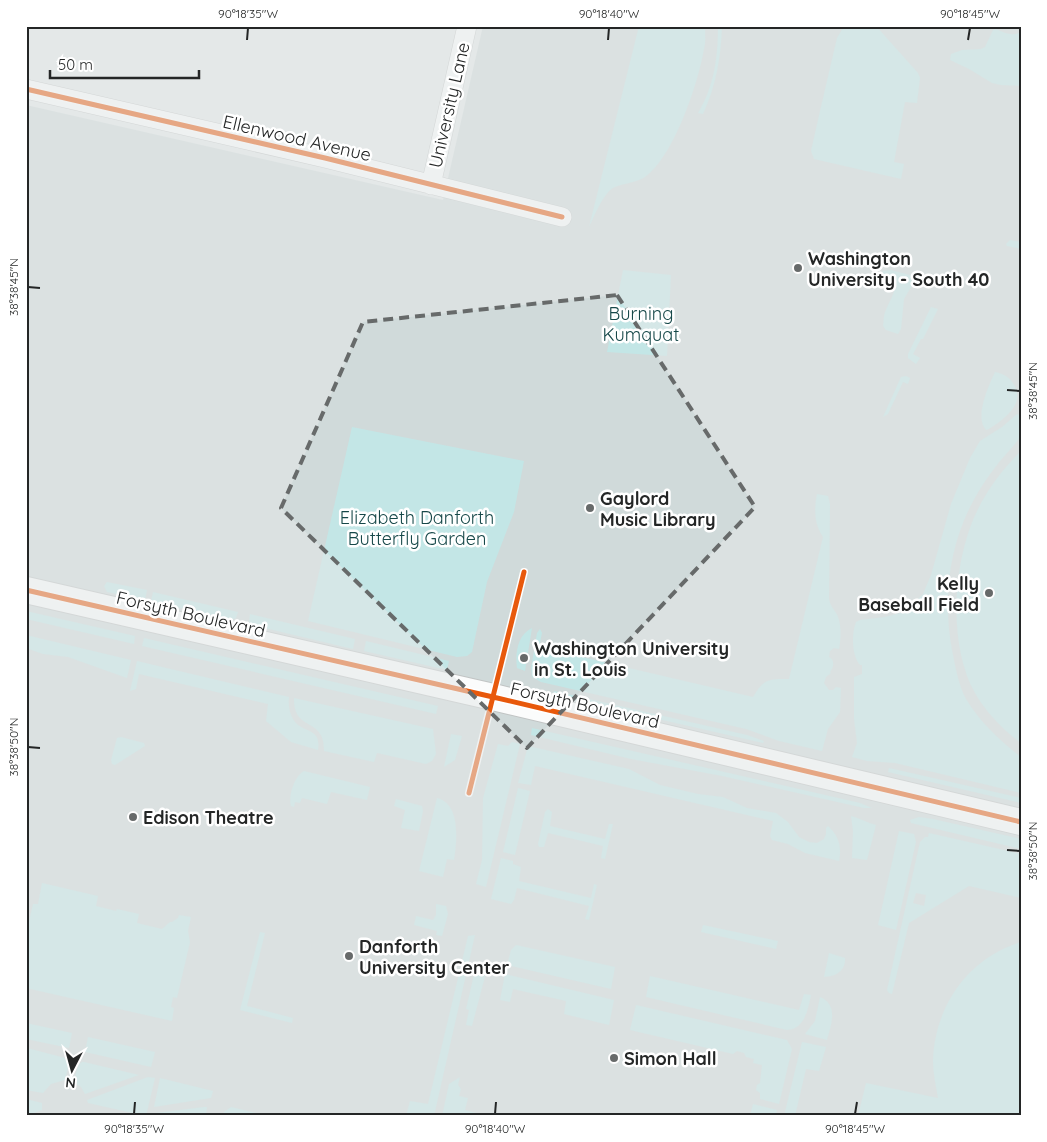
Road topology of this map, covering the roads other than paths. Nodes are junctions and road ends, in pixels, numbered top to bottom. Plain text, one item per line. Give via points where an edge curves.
1 (467, 26) edge
2 (26, 89) edge
3 (431, 185) junction
4 (562, 217) dead end
5 (26, 590) edge
6 (1021, 822) edge

1 - 3 street, University Lane
2 - 3 street, Ellenwood Avenue
3 - 4 street, Ellenwood Avenue
5 - 6 main road, Forsyth Boulevard

